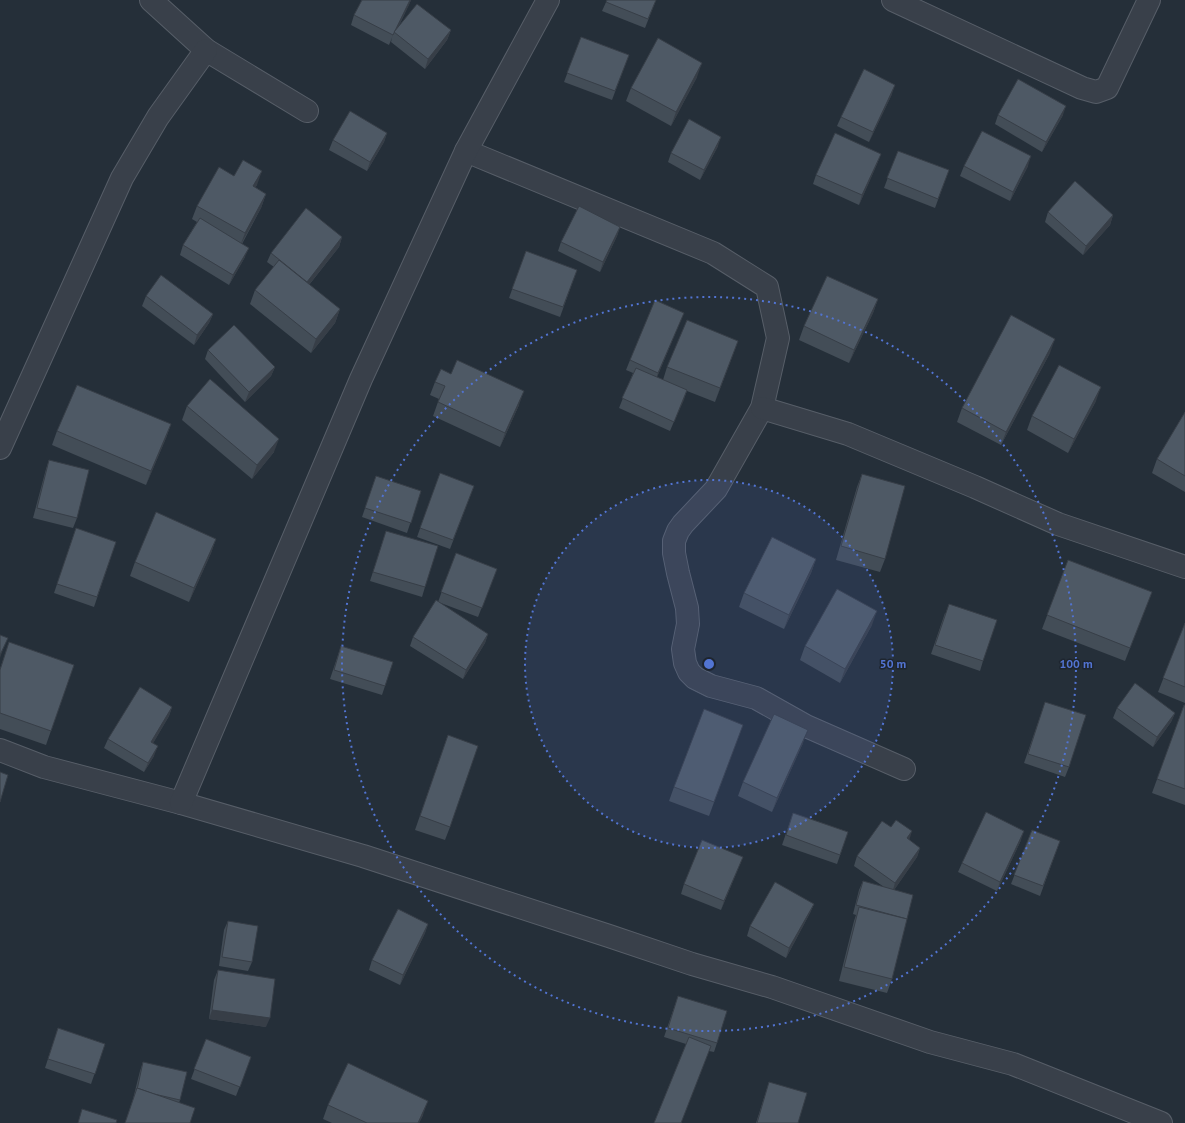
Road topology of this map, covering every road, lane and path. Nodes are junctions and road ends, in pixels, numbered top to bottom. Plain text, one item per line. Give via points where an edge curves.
1 (151, 0) edge
2 (548, 0) edge
3 (893, 0) edge
4 (1149, 0) edge
5 (206, 50) junction
6 (307, 111) dead end
7 (466, 151) junction
8 (762, 408) junction
9 (0, 448) edge
10 (1185, 567) edge
11 (0, 750) edge
12 (904, 769) dead end
13 (181, 804) junction
14 (1160, 1123) edge

1 - 5 street
2 - 7 street
3 - 4 street via 1082,88 1096,92 1107,88
5 - 6 street
5 - 9 street via 158,117 122,178
7 - 8 street via 713,252 767,287 778,338
7 - 13 street via 361,380
8 - 10 street via 848,434 1058,524
8 - 12 street via 716,489 683,524 674,541 674,554 687,608 688,624 683,649 688,672 711,686 756,698 806,726
11 - 13 street via 44,767
13 - 14 street via 364,856 692,964 772,987 930,1042 1013,1064

